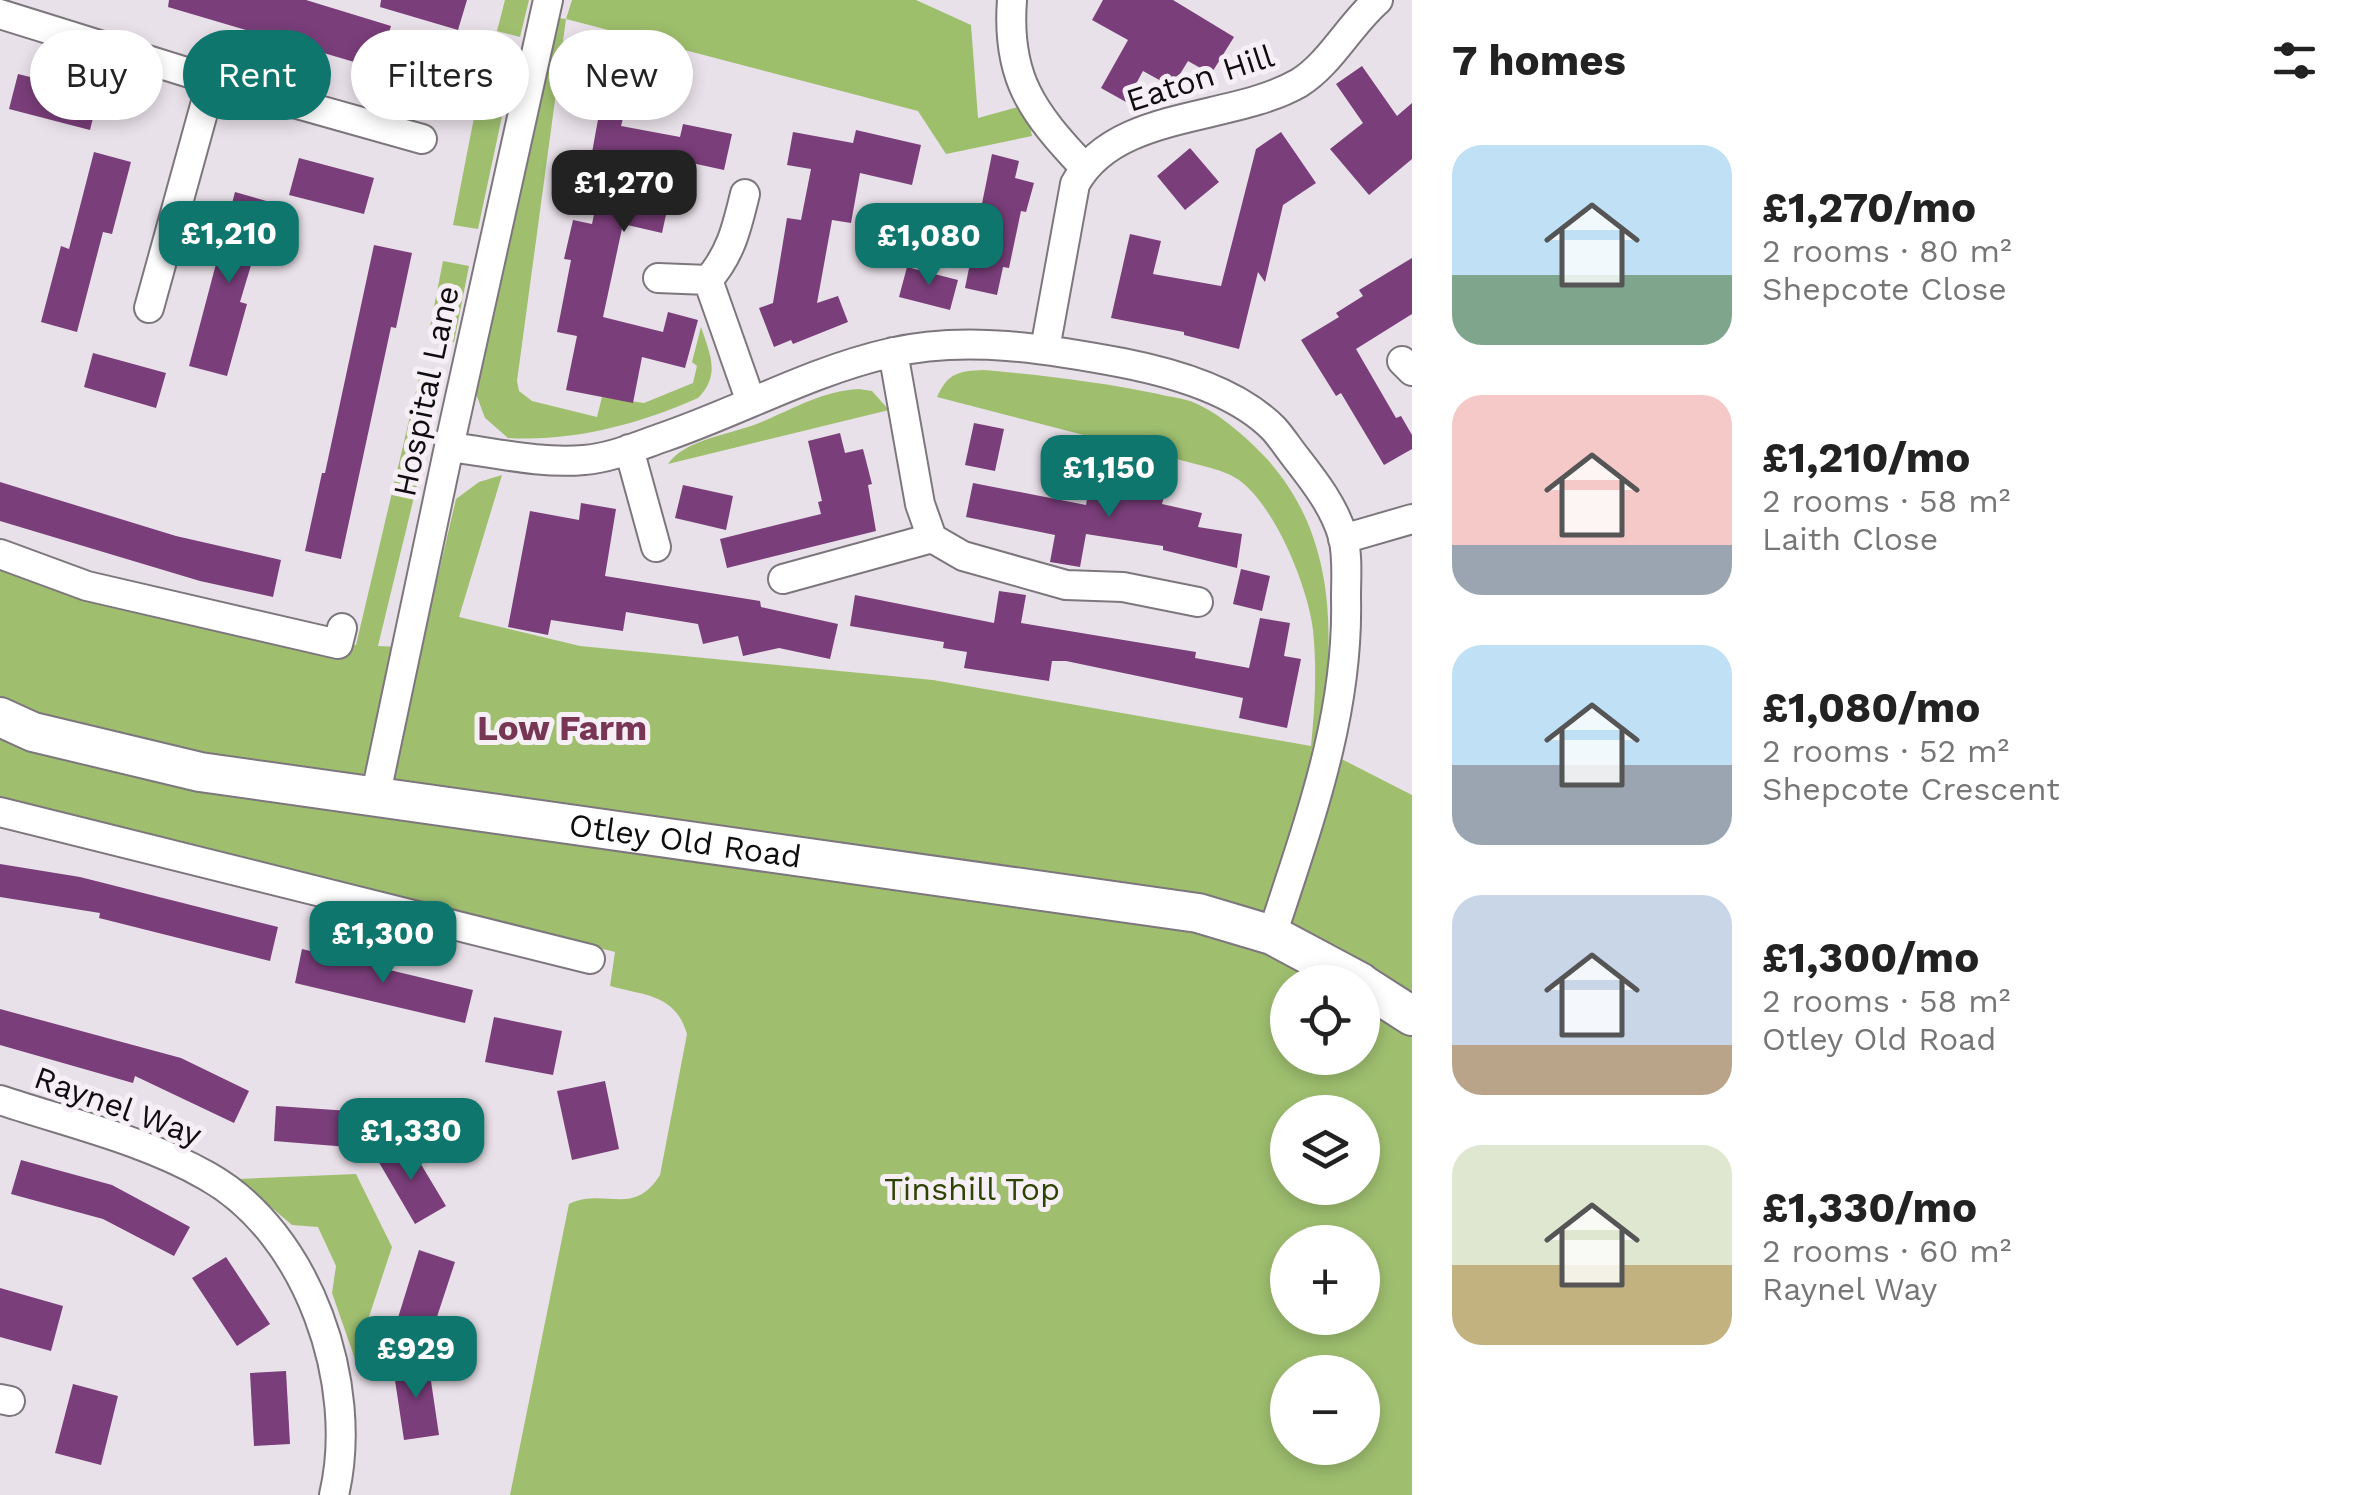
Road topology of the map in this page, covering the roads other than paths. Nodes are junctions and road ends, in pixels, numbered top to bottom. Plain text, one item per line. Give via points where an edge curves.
1 (548, 0) edge
2 (1012, 0) edge
3 (1378, 0) edge
4 (0, 14) edge
5 (183, 71) edge
6 (331, 113) edge
7 (201, 120) edge
8 (422, 139) dead end
9 (1084, 167) junction
10 (745, 194) dead end
11 (658, 278) dead end
12 (708, 280) junction
13 (150, 308) dead end
14 (1045, 349) junction
15 (893, 352) junction
16 (751, 402) junction
17 (448, 446) junction
18 (630, 450) junction
19 (1412, 519) edge
20 (932, 538) junction
21 (1343, 539) junction
22 (656, 547) dead end
23 (0, 554) edge
24 (783, 579) dead end
25 (1198, 602) dead end
26 (342, 628) dead end
27 (0, 717) edge
28 (376, 798) junction
29 (0, 812) edge
30 (1272, 935) junction
31 (590, 959) dead end
32 (1328, 965) edge
33 (1380, 995) edge
34 (1412, 1016) edge
35 (0, 1100) edge
36 (334, 1495) edge

1 - 17 street, Hospital Lane
2 - 9 street via 1016,72 1050,132
3 - 9 street, Eaton Hill via 1304,80 1274,96 1120,141
4 - 5 street
6 - 8 street
7 - 13 street
9 - 14 street via 1074,184
10 - 12 street via 724,263
11 - 12 street
12 - 16 street
14 - 15 street
14 - 21 street via 1164,371 1235,400 1272,428 1326,500
15 - 16 street
15 - 20 street
16 - 18 street
17 - 18 street via 558,461
17 - 28 street, Hospital Lane
18 - 22 street
19 - 21 street
20 - 24 street
20 - 25 street via 963,556 1066,584
21 - 30 street via 1343,685 1328,759
23 - 26 street via 87,586 338,644
27 - 28 street, Otley Old Road via 33,732 200,772
28 - 30 street, Otley Old Road via 1198,912
29 - 31 street
30 - 32 street, Otley Old Road
33 - 34 street, Otley Old Road
35 - 36 street, Raynel Way via 155,1151 210,1177 252,1209 292,1260 335,1368 342,1423

